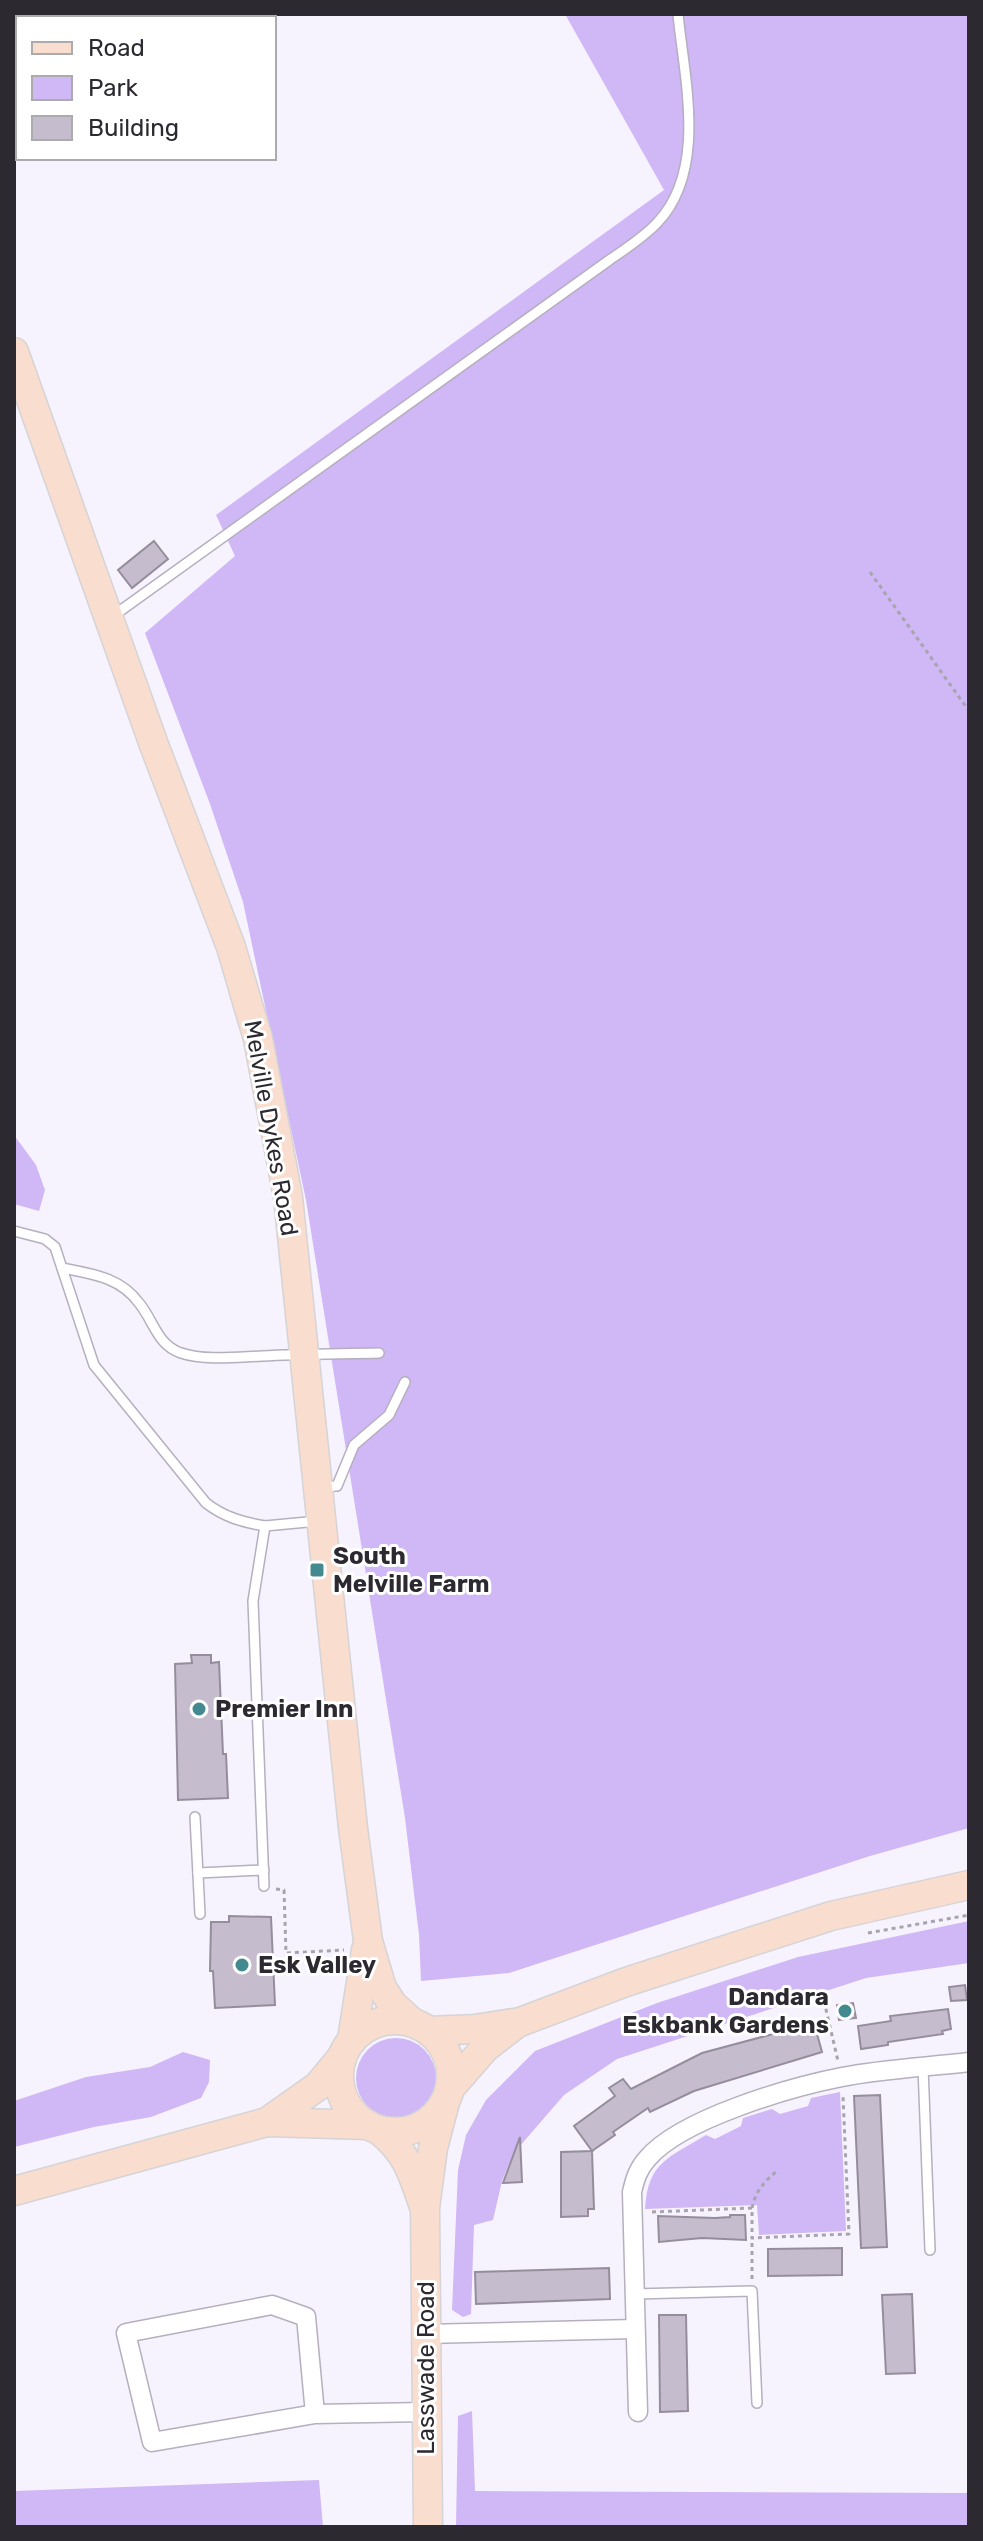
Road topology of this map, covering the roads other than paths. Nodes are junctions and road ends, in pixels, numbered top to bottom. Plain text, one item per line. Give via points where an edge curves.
1 (678, 14) edge
2 (14, 352) edge
3 (110, 618) junction
4 (14, 1231) edge
5 (62, 1268) junction
6 (379, 1353) dead end
7 (304, 1354) junction
8 (405, 1382) dead end
9 (317, 1487) junction
10 (321, 1521) junction
11 (265, 1526) junction
12 (195, 1817) dead end
13 (264, 1870) junction
14 (198, 1873) junction
15 (969, 1885) edge
16 (264, 1886) road end
17 (200, 1914) dead end
18 (357, 1946) junction
19 (520, 2022) junction
20 (421, 2027) junction
21 (347, 2049) junction
22 (969, 2062) edge
23 (923, 2067) junction
24 (448, 2094) junction
25 (267, 2122) junction
26 (374, 2128) junction
27 (14, 2191) edge
28 (425, 2208) junction
29 (930, 2250) dead end
30 (634, 2294) junction
31 (635, 2329) junction
32 (425, 2334) junction
33 (757, 2403) dead end
34 (425, 2412) junction
35 (638, 2412) dead end
36 (315, 2414) junction
37 (428, 2527) edge

1 - 3 lane via 690,120 688,154 678,189 659,221
2 - 3 main road, Melville Dykes Road
3 - 7 main road, Melville Dykes Road via 231,947 258,1039 288,1197
4 - 5 lane via 45,1239 55,1247
5 - 7 lane via 107,1277 124,1288 144,1309 159,1339 180,1353
5 - 11 lane via 94,1365 206,1503 241,1522
6 - 7 lane
7 - 9 main road, Melville Dykes Road
8 - 9 lane via 389,1415 354,1445 337,1486
9 - 10 main road, Melville Dykes Road
10 - 11 lane
10 - 18 main road, Melville Dykes Road
11 - 13 lane via 253,1601
12 - 14 lane
13 - 14 lane
13 - 16 lane
14 - 17 lane
15 - 19 main road via 831,1916
18 - 20 main road, Melville Dykes Road via 393,2005
18 - 21 main road, Melville Dykes Road
19 - 20 main road via 475,2029
19 - 24 main road via 485,2048
20 - 21 main road via 390,2020 369,2026
20 - 24 main road via 448,2056
21 - 25 main road via 318,2086
21 - 26 main road via 339,2077 343,2096 352,2113
22 - 23 street
23 - 29 lane
23 - 30 street via 842,2077 738,2106 666,2142 636,2174 632,2192
24 - 26 main road via 437,2114 411,2130
24 - 28 main road, Lasswade Road via 433,2148
25 - 26 main road
25 - 27 main road
26 - 28 main road, Lasswade Road via 399,2146
28 - 32 main road, Lasswade Road
30 - 31 street
30 - 33 lane via 752,2291
31 - 32 street
31 - 35 street
32 - 34 main road, Lasswade Road
34 - 36 street
34 - 37 main road, Lasswade Road
36 - 36 street via 152,2442 126,2333 272,2305 306,2317

